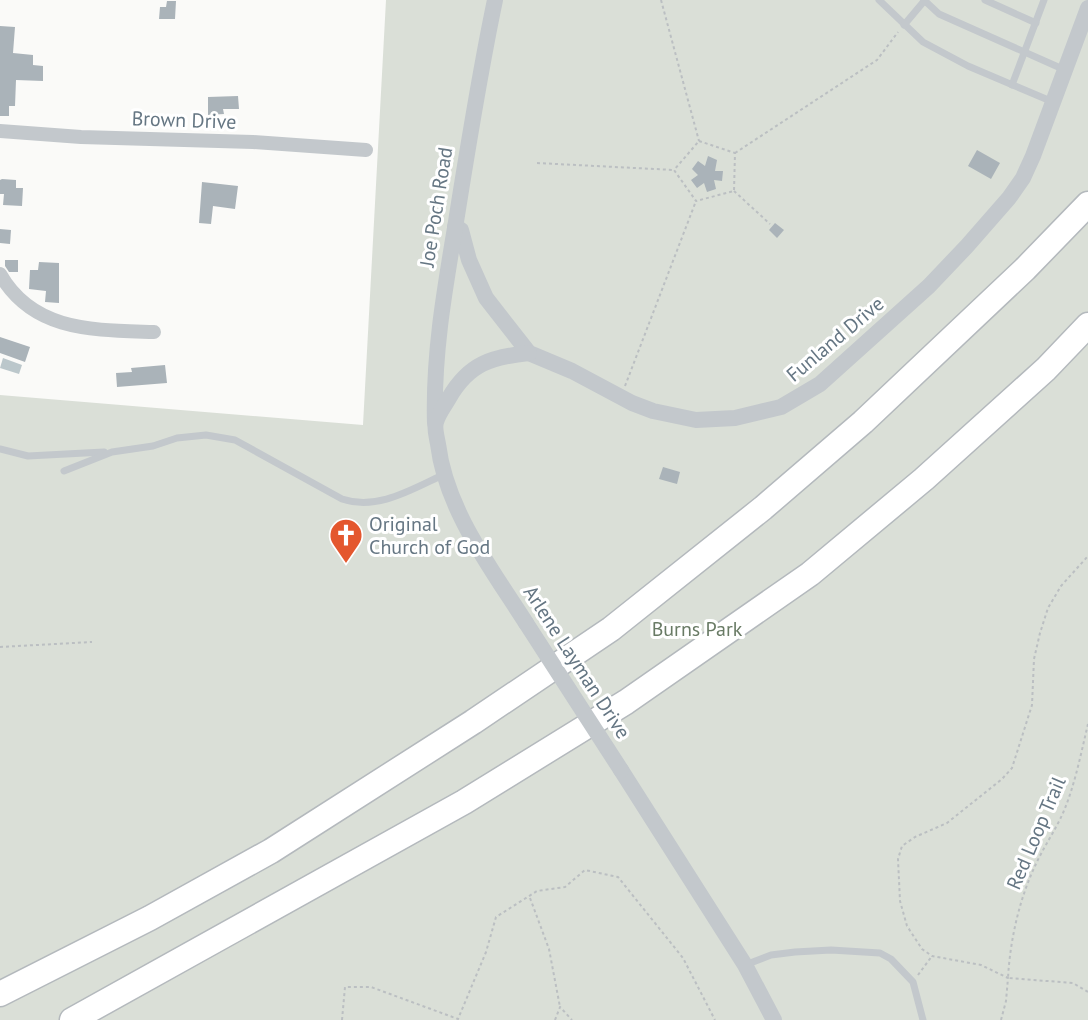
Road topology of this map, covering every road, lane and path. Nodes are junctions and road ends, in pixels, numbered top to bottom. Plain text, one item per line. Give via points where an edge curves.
1 (495, 0) edge
2 (661, 0) edge
3 (879, 0) edge
4 (925, 0) edge
5 (985, 0) edge
6 (1044, 0) edge
7 (1088, 8) edge
8 (1036, 23) junction
9 (904, 25) junction
10 (1024, 52) junction
11 (1065, 70) junction
12 (1012, 85) junction
13 (1053, 102) junction
14 (0, 131) edge
15 (699, 141) junction
16 (366, 150) dead end
17 (735, 153) junction
18 (537, 163) dead end
19 (674, 170) junction
20 (734, 190) junction
21 (696, 201) junction
22 (1088, 204) edge
23 (770, 224) dead end
24 (455, 227) junction
25 (0, 274) edge
26 (1088, 325) edge
27 (153, 332) dead end
28 (529, 353) junction
29 (621, 397) junction
30 (435, 423) junction
31 (0, 448) edge
32 (112, 452) junction
33 (64, 471) dead end
34 (445, 474) junction
35 (1088, 556) edge
36 (92, 642) dead end
37 (0, 647) edge
38 (1088, 724) edge
39 (529, 896) junction
40 (932, 956) junction
41 (745, 965) junction
42 (1008, 978) junction
43 (913, 982) junction
44 (1088, 992) edge
45 (0, 994) edge
46 (560, 1007) junction
47 (72, 1020) edge
48 (342, 1020) edge
49 (555, 1020) edge
50 (572, 1020) edge
51 (715, 1020) edge
52 (774, 1020) edge
53 (923, 1020) edge
54 (1000, 1020) edge

1 - 24 street, Joe Poch Road
2 - 15 path
3 - 9 lane
4 - 9 lane
4 - 10 lane via 939,14
5 - 8 lane
6 - 8 lane
7 - 11 street, Funland Drive
8 - 10 lane
9 - 12 lane via 923,42
9 - 17 path via 877,60
10 - 11 lane
10 - 12 lane
11 - 13 street, Funland Drive
12 - 13 lane
13 - 29 street, Funland Drive via 1034,156 1009,198 929,286 820,384 781,407 712,420 674,417
14 - 16 street, Brown Drive
15 - 17 path
15 - 19 path
17 - 20 path
18 - 19 path
19 - 21 path
20 - 21 path
20 - 23 path
21 - 29 path
22 - 45 highway via 863,423 610,629 270,851 150,918
24 - 28 street, Funland Drive via 461,230 486,298
24 - 30 street, Joe Poch Road via 437,355
25 - 27 street via 24,305 44,317 77,327
26 - 47 highway via 1047,369 810,574 626,702 464,802
28 - 29 street, Funland Drive
28 - 30 street via 490,360 475,368 452,393
30 - 34 street, Arlene Layman Drive
31 - 32 lane via 28,456
32 - 33 lane
32 - 34 lane via 206,435 235,440 342,499 369,504
34 - 41 street, Arlene Layman Drive, bridge via 483,556
35 - 40 path via 1061,586 1048,608 1034,659 1032,705 1012,768 947,823 902,846 898,860 900,901 907,926 922,950
36 - 37 path
38 - 42 path, Red Loop Trail via 1063,812 1023,896
39 - 46 path via 549,949
39 - 48 path via 496,917 458,1019 370,987 345,987
39 - 51 path via 565,887 585,870 618,877 683,958
40 - 42 path via 981,965
40 - 43 path
41 - 43 lane via 771,955 795,952 880,953
41 - 52 street, Arlene Layman Drive
42 - 44 path via 1073,982
42 - 54 path, Red Loop Trail
43 - 53 lane
46 - 49 path
46 - 50 path

